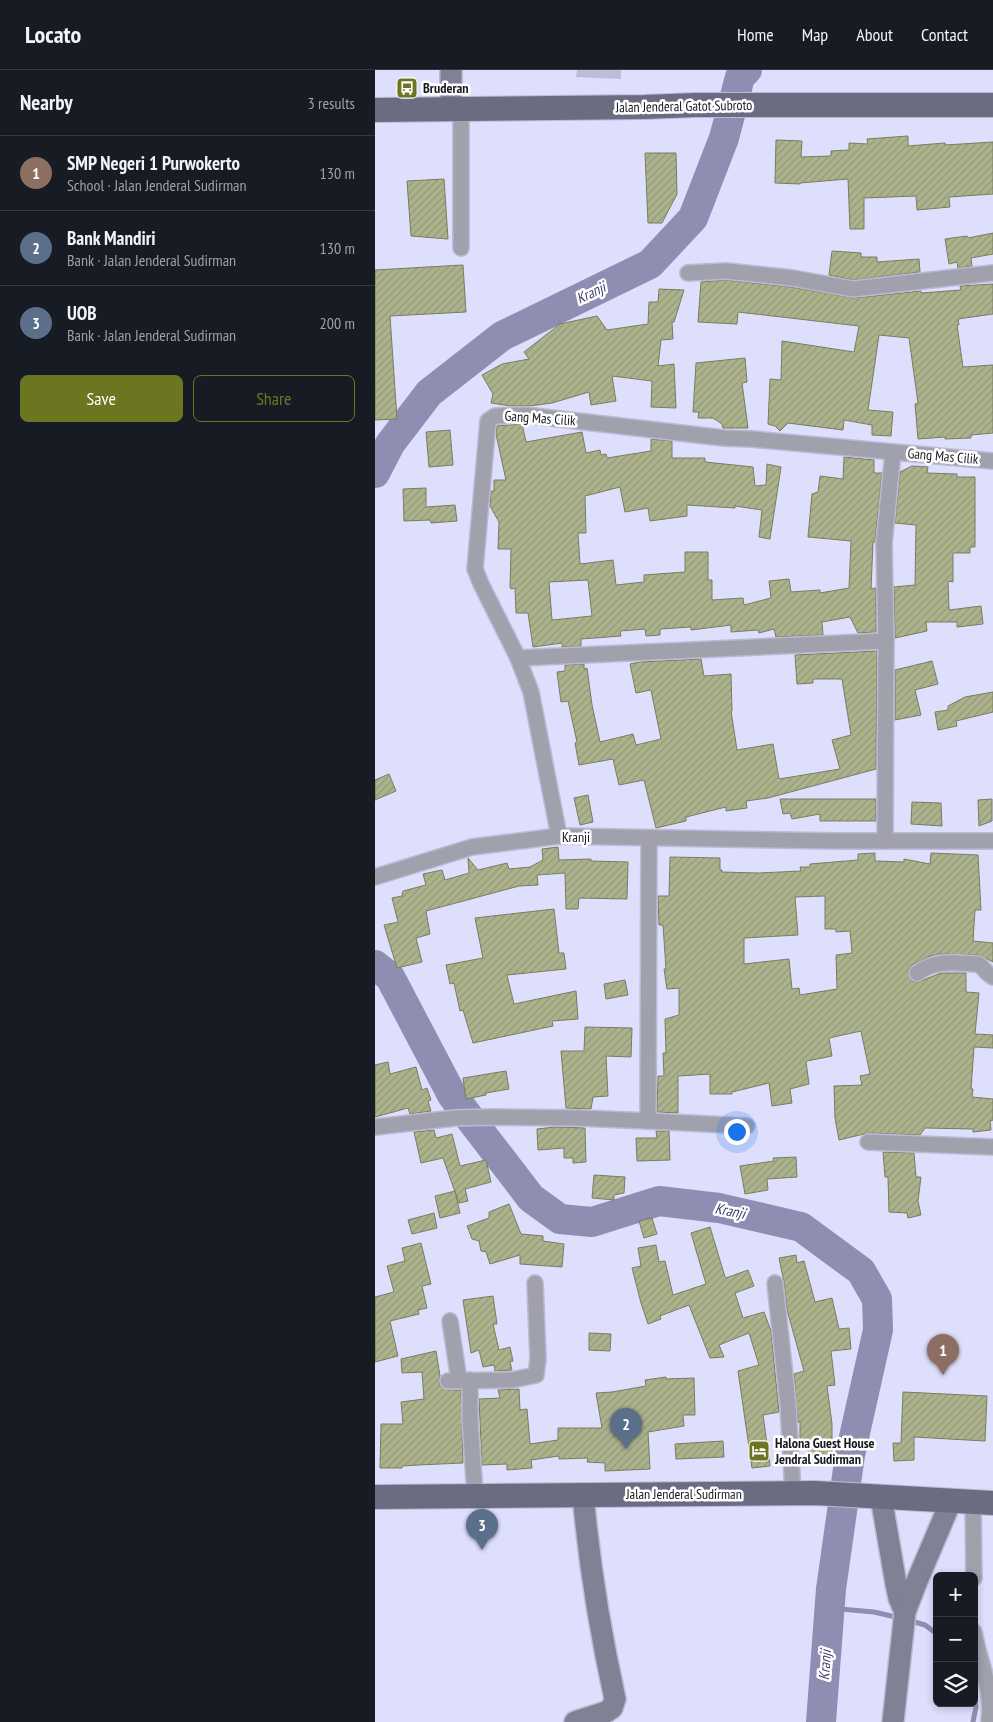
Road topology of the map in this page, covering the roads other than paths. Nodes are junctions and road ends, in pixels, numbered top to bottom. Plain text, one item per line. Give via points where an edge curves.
1 (451, 70) edge
2 (993, 105) edge
3 (456, 109) junction
4 (375, 110) edge
5 (461, 248) dead end
6 (688, 273) dead end
7 (993, 273) edge
8 (893, 452) junction
9 (993, 461) edge
10 (886, 641) junction
11 (519, 658) junction
12 (559, 836) junction
13 (649, 838) junction
14 (888, 841) junction
15 (993, 841) edge
16 (375, 877) edge
17 (917, 973) dead end
18 (993, 977) edge
19 (647, 1121) junction
20 (375, 1126) edge
21 (747, 1126) dead end
22 (868, 1142) dead end
23 (993, 1147) edge
24 (775, 1282) dead end
25 (535, 1284) dead end
26 (450, 1321) dead end
27 (459, 1380) junction
28 (804, 1493) junction
29 (583, 1494) junction
30 (475, 1495) junction
31 (375, 1497) edge
32 (876, 1497) junction
33 (973, 1502) edge
34 (974, 1572) edge
35 (904, 1622) junction
36 (978, 1647) edge
37 (575, 1722) edge
38 (893, 1722) edge
39 (989, 1722) edge

1 - 3 main road
2 - 3 main road, Jalan Jenderal Gatot Subroto
3 - 4 main road, Jalan Jenderal Gatot Subroto
3 - 5 street
6 - 7 street via 726,271 853,289
8 - 9 street, Gang Mas Cilik
8 - 10 street via 884,544
8 - 11 street, Gang Mas Cilik via 725,438 525,415 495,416 487,421 475,569
10 - 11 street
10 - 14 street
11 - 12 street, Gang Mas Cilik via 531,692
12 - 13 street, Kranji
12 - 16 street, Kranji via 471,847
13 - 14 street, Kranji
13 - 19 street
14 - 15 street, Kranji
17 - 18 street via 939,963 978,964
19 - 20 street via 492,1117
19 - 21 street
22 - 23 street
24 - 28 street via 788,1404
25 - 27 street via 539,1359 536,1375 512,1380
26 - 27 street
27 - 30 street via 470,1419
28 - 29 main road, Jalan Jenderal Sudirman
28 - 32 main road, Jalan Jenderal Sudirman
29 - 30 main road, Jalan Jenderal Sudirman
29 - 37 main road via 600,1628 615,1699 612,1708
30 - 31 main road, Jalan Jenderal Sudirman
32 - 33 main road, Jalan Jenderal Sudirman
32 - 35 main road
33 - 34 street
33 - 35 main road via 917,1581
35 - 38 main road
36 - 39 street via 992,1701

